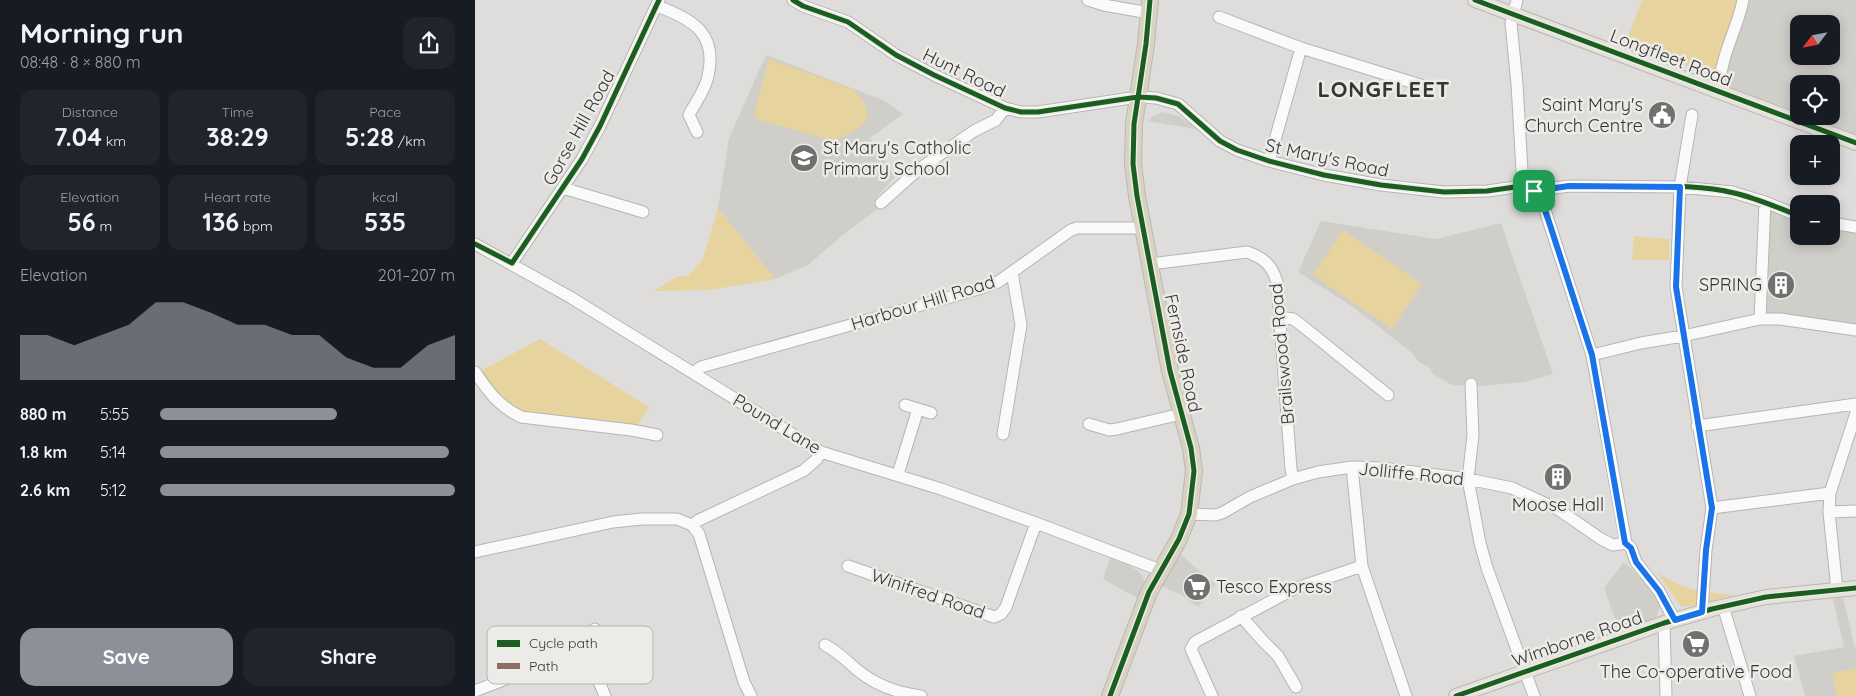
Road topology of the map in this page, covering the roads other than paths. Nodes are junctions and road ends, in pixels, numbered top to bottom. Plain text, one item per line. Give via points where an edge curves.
1 (793, 0) edge
2 (1088, 0) edge
3 (1475, 0) edge
4 (1517, 0) edge
5 (1743, 0) edge
6 (658, 3) edge
7 (1149, 6) edge
8 (1513, 14) junction
9 (1219, 17) dead end
10 (1301, 48) junction
11 (1427, 88) dead end
12 (1716, 90) junction
13 (1138, 98) junction
14 (1005, 108) junction
15 (1691, 115) dead end
16 (697, 132) dead end
17 (1856, 143) edge
18 (1269, 161) junction
19 (1680, 187) junction
20 (563, 188) junction
21 (1533, 190) junction
22 (881, 202) dead end
23 (1765, 202) junction
24 (643, 212) dead end
25 (1790, 212) edge
26 (1840, 224) edge
27 (1856, 226) edge
28 (1143, 228) junction
29 (475, 244) edge
30 (512, 263) junction
31 (1150, 264) junction
32 (1012, 272) junction
33 (1280, 317) junction
34 (1760, 319) junction
35 (1856, 330) edge
36 (1683, 336) junction
37 (1592, 355) junction
38 (475, 372) edge
39 (694, 373) junction
40 (1471, 384) dead end
41 (1388, 395) dead end
42 (1856, 404) edge
43 (905, 405) dead end
44 (918, 409) junction
45 (931, 413) dead end
46 (1856, 413) edge
47 (1181, 414) junction
48 (1089, 424) dead end
49 (1697, 426) junction
50 (1003, 434) dead end
51 (657, 435) dead end
52 (821, 452) junction
53 (1352, 467) junction
54 (897, 474) junction
55 (1293, 479) junction
56 (1468, 479) junction
57 (1830, 493) junction
58 (1712, 508) junction
59 (1856, 511) edge
60 (1829, 512) junction
61 (1189, 514) junction
62 (1036, 523) junction
63 (692, 525) junction
64 (1625, 543) junction
65 (475, 552) edge
66 (848, 566) dead end
67 (1362, 566) junction
68 (1160, 570) junction
69 (1856, 588) edge
70 (1837, 590) junction
71 (1723, 606) junction
72 (1702, 612) junction
73 (1241, 616) junction
74 (1669, 621) junction
75 (825, 646) dead end
76 (1526, 672) junction
77 (493, 684) edge
78 (600, 684) edge
79 (1296, 687) dead end
80 (475, 691) edge
81 (903, 695) edge
82 (605, 696) edge
83 (751, 696) edge
84 (921, 696) edge
85 (1110, 696) edge
86 (1212, 696) edge
87 (1407, 696) edge
88 (1456, 696) edge
89 (1533, 696) edge
90 (1666, 696) edge
91 (1750, 696) edge

1 - 14 street, Hunt Road via 848,22 896,54
2 - 7 street via 1104,5
3 - 8 main road, Longfleet Road
4 - 8 street
5 - 12 street
6 - 16 street via 701,30 707,41 710,52 706,66 708,78 689,115
6 - 20 street, Gorse Hill Road via 600,126
7 - 13 highway, Fernside Road
8 - 12 main road, Longfleet Road
8 - 21 street via 1521,162
9 - 10 street
10 - 11 street
10 - 18 street
12 - 17 main road, Longfleet Road
13 - 14 street, Hunt Road via 1038,112
13 - 18 street, St Mary's Road via 1156,98 1178,104 1228,146
13 - 28 highway, Fernside Road via 1133,164
14 - 22 street via 996,120 919,169
15 - 19 street
18 - 21 street, St Mary's Road via 1324,175 1410,189 1443,192
19 - 21 street, St Mary's Road via 1569,186
19 - 23 street, St Mary's Road via 1732,192
19 - 36 street via 1676,287
20 - 24 street
20 - 30 street, Gorse Hill Road
21 - 37 street via 1544,207
23 - 25 street, St Mary's Road
23 - 34 street
26 - 27 street
28 - 31 highway, Fernside Road
28 - 32 street, Harbour Hill Road via 1071,230
29 - 30 street, Pound Lane
30 - 39 street, Pound Lane
31 - 33 street, Brailswood Road via 1247,252 1258,256 1268,262 1274,272
31 - 47 highway, Fernside Road
32 - 39 street, Harbour Hill Road via 982,288 701,367
32 - 50 street via 1021,325
33 - 41 street via 1300,324
33 - 55 street, Brailswood Road
34 - 35 street
34 - 36 street
36 - 37 street
36 - 49 street
37 - 64 street
38 - 51 street via 504,409 521,417
39 - 52 street, Pound Lane
40 - 56 street via 1473,435
42 - 49 street
43 - 44 street
44 - 45 street
44 - 54 street
46 - 57 street
47 - 48 street via 1109,430
47 - 61 highway, Fernside Road via 1194,471
49 - 58 street
52 - 54 street, Pound Lane
52 - 63 street via 803,471
53 - 55 street, Jolliffe Road
53 - 56 street, Jolliffe Road
53 - 67 street
54 - 62 street, Pound Lane
55 - 61 street, Jolliffe Road via 1222,513
56 - 64 street, Jolliffe Road via 1512,488 1559,510 1613,545
56 - 76 street via 1487,568
57 - 58 street
57 - 60 street
58 - 72 street
59 - 60 street
60 - 70 street
61 - 68 highway, Fernside Road
62 - 66 street, Winifred Road via 1006,607 994,617
62 - 68 street, Pound Lane
63 - 65 street via 677,519 613,522
63 - 83 street via 699,534
64 - 74 street via 1659,591
67 - 73 street via 1294,589
67 - 87 street
68 - 85 highway, Fernside Road via 1139,616
69 - 70 main road, Wimborne Road
70 - 71 main road, Wimborne Road via 1766,597
71 - 72 main road, Wimborne Road
71 - 91 street
72 - 74 main road, Wimborne Road
73 - 79 street via 1278,656
73 - 86 street via 1192,645
74 - 76 main road, Wimborne Road
74 - 90 street
75 - 81 street via 835,650 868,678
76 - 88 main road, Wimborne Road
76 - 89 street
77 - 80 street
78 - 82 street
81 - 84 street

